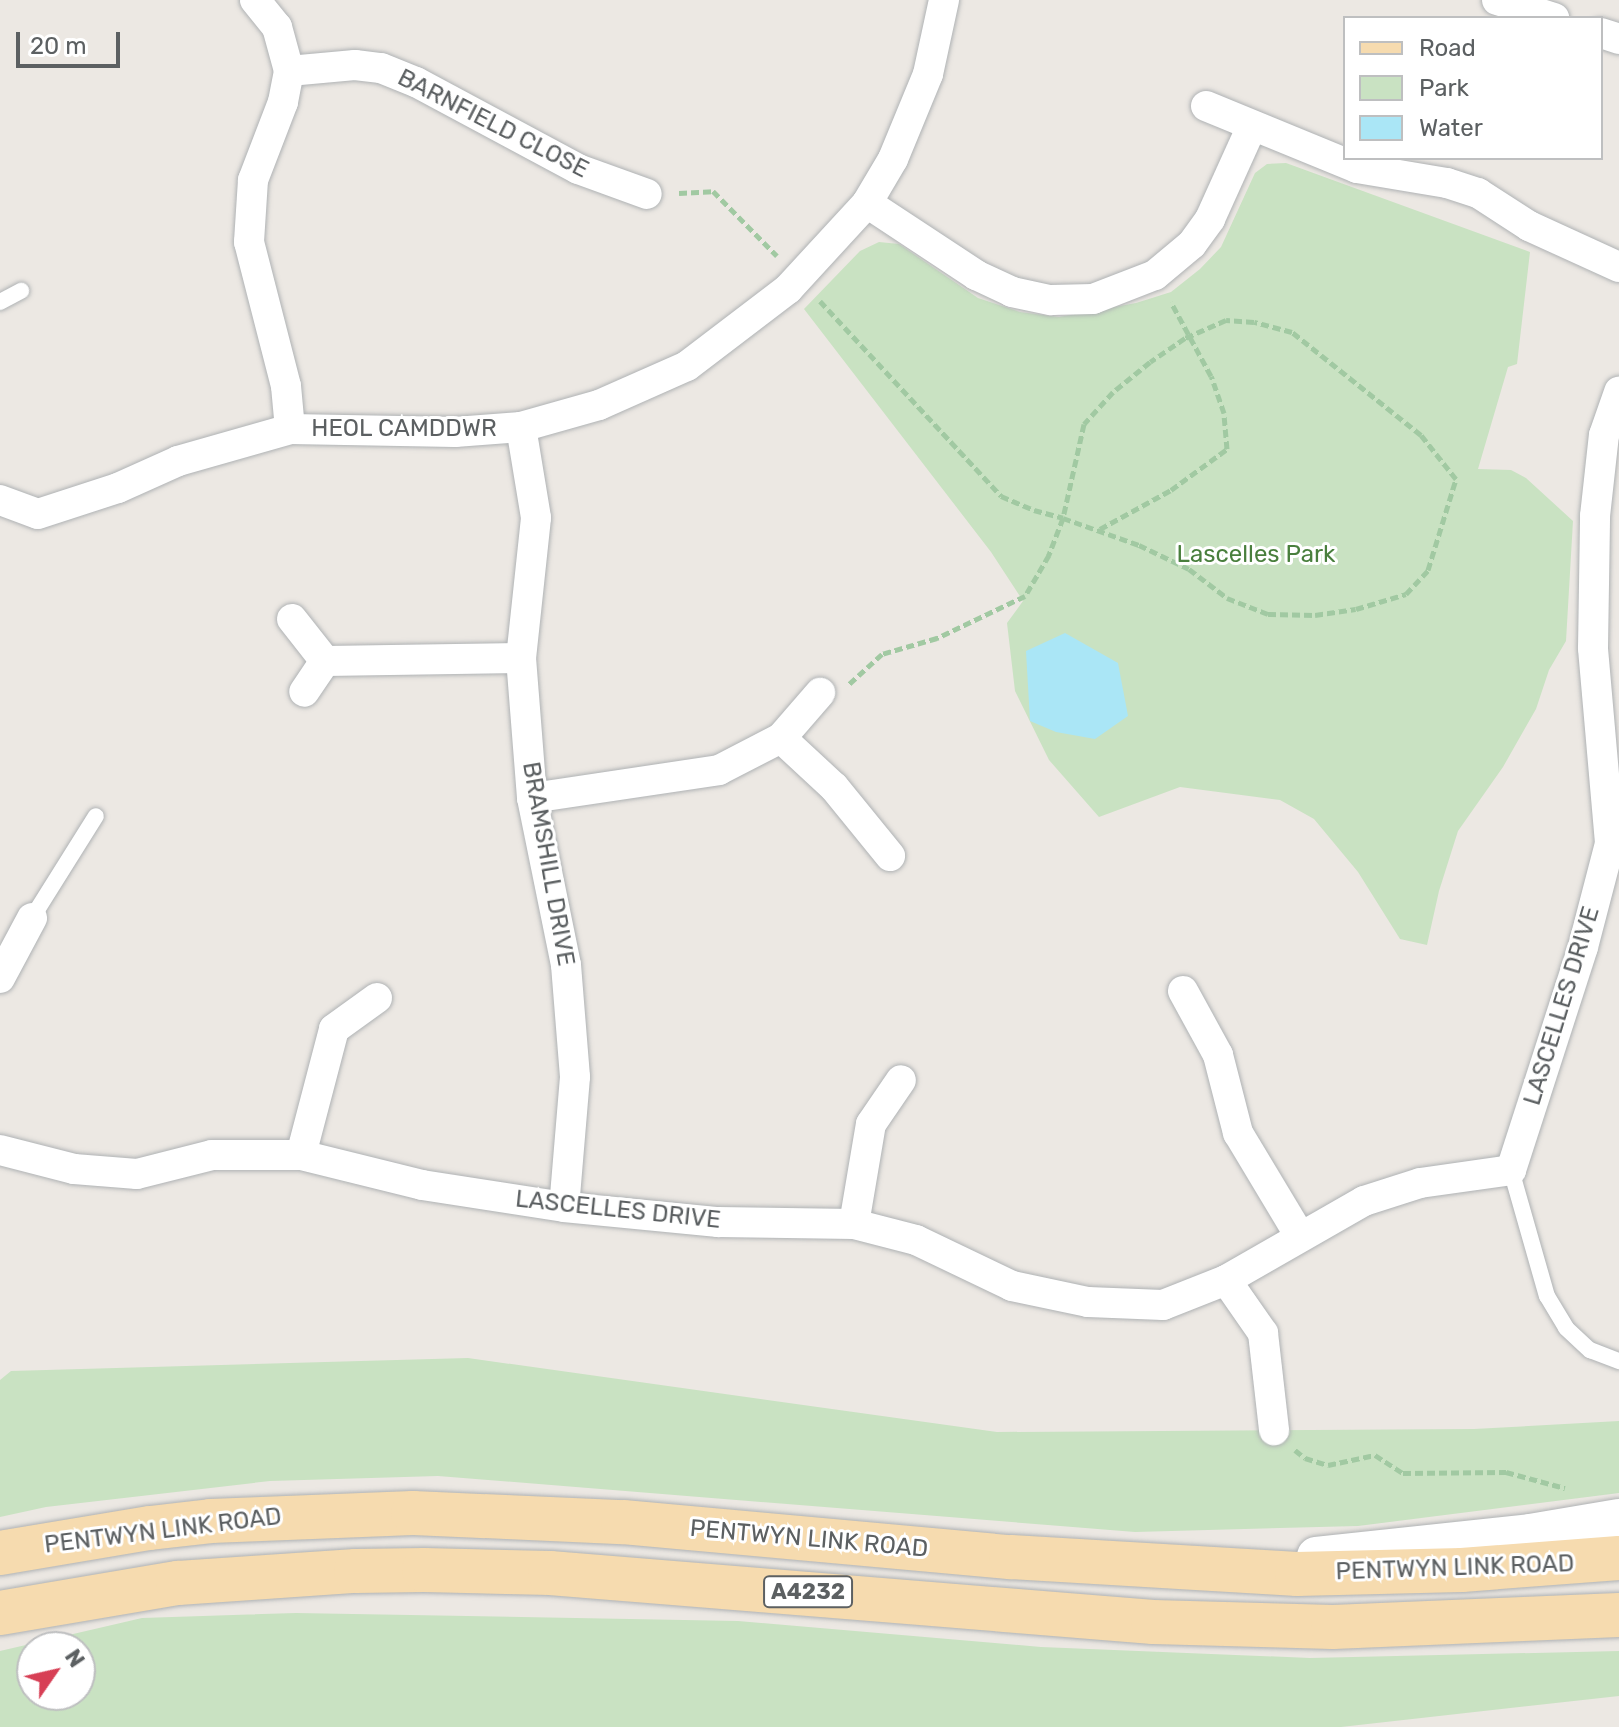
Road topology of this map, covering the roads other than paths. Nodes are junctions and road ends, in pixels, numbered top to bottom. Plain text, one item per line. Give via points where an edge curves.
1 (255, 0) edge
2 (944, 0) edge
3 (1497, 0) edge
4 (1548, 16) edge
5 (289, 71) junction
6 (1206, 106) dead end
7 (1252, 126) junction
8 (647, 194) road end
9 (867, 203) junction
10 (1619, 267) edge
11 (21, 291) dead end
12 (0, 302) edge
13 (1619, 392) edge
14 (521, 427) junction
15 (290, 429) junction
16 (0, 500) edge
17 (292, 619) dead end
18 (521, 658) junction
19 (325, 661) junction
20 (304, 692) dead end
21 (820, 693) road end
22 (781, 738) junction
23 (532, 798) junction
24 (96, 816) dead end
25 (890, 856) dead end
26 (32, 918) joint
27 (0, 978) edge
28 (1183, 991) dead end
29 (377, 998) dead end
30 (901, 1080) dead end
31 (0, 1150) edge
32 (301, 1155) junction
33 (1511, 1170) junction
34 (564, 1207) junction
35 (854, 1224) junction
36 (1300, 1236) junction
37 (1226, 1280) junction
38 (1619, 1361) edge
39 (1274, 1430) road end
40 (1619, 1518) edge
41 (0, 1553) edge
42 (1619, 1558) edge
43 (1182, 1569) junction
44 (0, 1613) edge
45 (1619, 1615) edge

1 - 5 street via 277,27
2 - 9 street, HEOL CAMDDWR via 928,74 893,159
3 - 4 street
5 - 8 street, BARNFIELD CLOSE via 381,68 578,169
5 - 15 street via 283,102 253,180 249,242 286,386
6 - 7 street
7 - 9 street via 1210,219 1192,244 1155,275 1093,299 1051,300 1012,292 976,275
7 - 10 street via 1357,168 1478,193 1565,245
9 - 14 street, HEOL CAMDDWR via 798,277 687,366 599,405
11 - 12 lane
13 - 33 street, LASCELLES DRIVE via 1598,472 1593,633 1610,843 1583,947
14 - 15 street, HEOL CAMDDWR via 455,432
14 - 18 street, BRAMSHILL DRIVE via 536,518
15 - 16 street, HEOL CAMDDWR via 178,461 118,488 38,514
17 - 19 street
18 - 19 street
18 - 23 street, BRAMSHILL DRIVE
19 - 20 street
21 - 22 street
22 - 23 street via 719,770
22 - 25 street via 834,787
23 - 34 street, BRAMSHILL DRIVE via 566,965 574,1063
24 - 26 lane
26 - 27 street
28 - 36 street via 1218,1055 1238,1133
29 - 32 street via 334,1029
30 - 35 street via 871,1124
31 - 32 street, LASCELLES DRIVE via 74,1169 137,1174 212,1155
32 - 34 street, LASCELLES DRIVE via 422,1185
33 - 36 street, LASCELLES DRIVE via 1420,1183 1364,1201
33 - 38 lane via 1547,1296 1566,1328 1590,1350
34 - 35 street, LASCELLES DRIVE via 718,1222
35 - 37 street, LASCELLES DRIVE via 916,1240 1012,1286 1088,1302 1163,1305
36 - 37 street, LASCELLES DRIVE
37 - 39 street via 1263,1333
40 - 43 street via 1530,1533
41 - 43 main road, PENTWYN LINK ROAD / A4232 via 211,1521 413,1513 623,1522
42 - 43 main road, PENTWYN LINK ROAD / A4232 via 1297,1574
44 - 45 main road, A4232 via 191,1582 424,1570 550,1573 1153,1622 1348,1626

